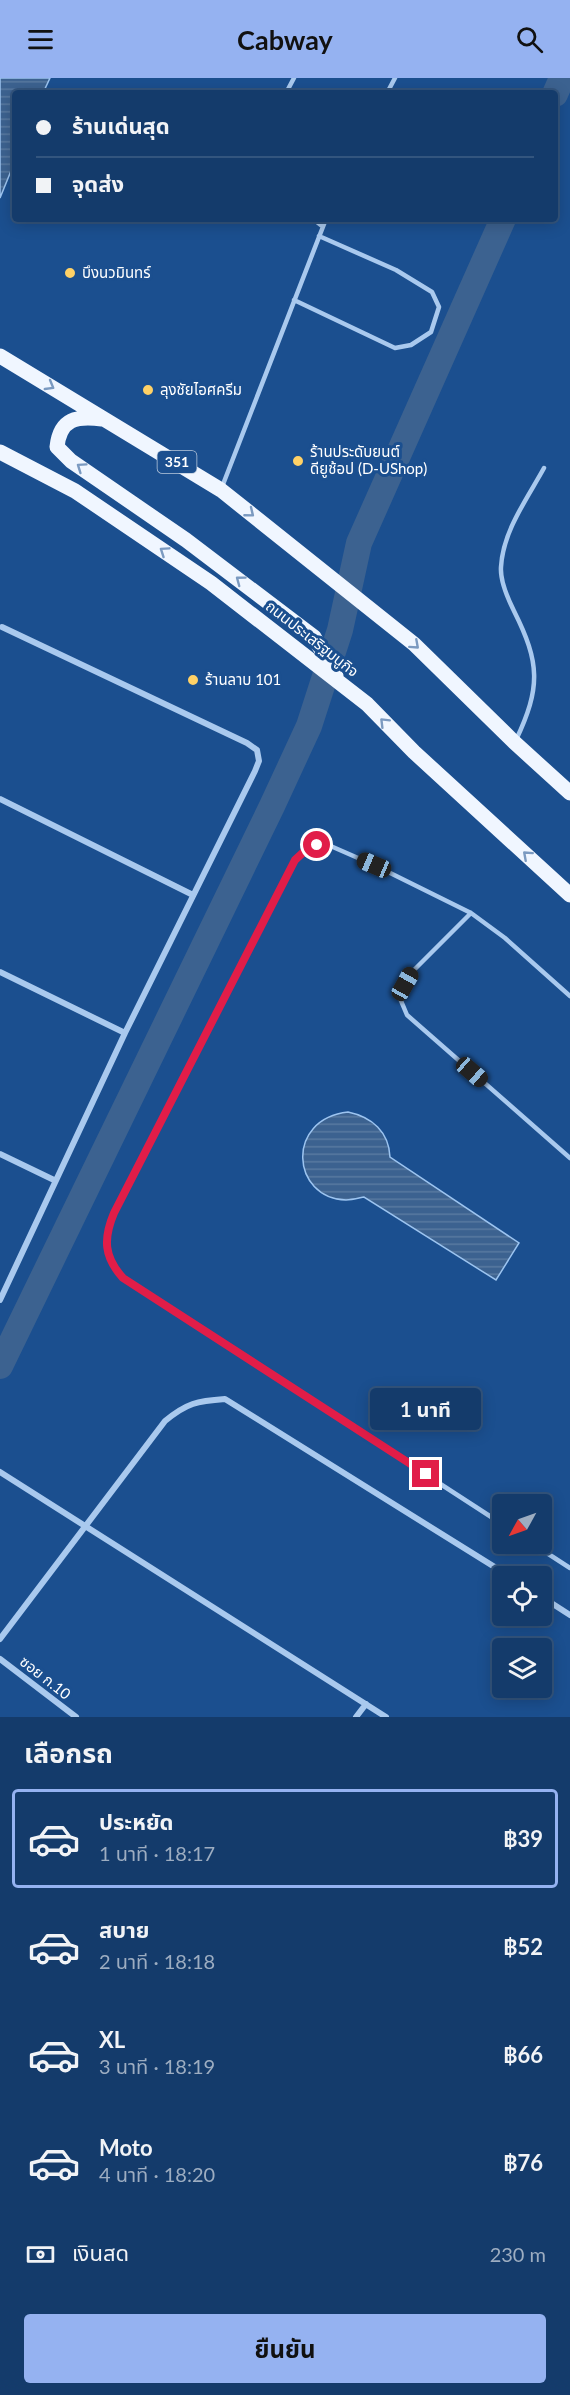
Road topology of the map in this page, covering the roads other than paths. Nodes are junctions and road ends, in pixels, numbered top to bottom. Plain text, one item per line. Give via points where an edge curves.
1 (317, 222) edge
2 (324, 222) edge
3 (322, 226) junction
4 (319, 236) junction
5 (294, 300) junction
6 (0, 356) edge
7 (108, 420) junction
8 (0, 452) edge
9 (544, 468) dead end
10 (221, 490) junction
11 (2, 627) dead end
12 (338, 682) junction
13 (514, 742) junction
14 (570, 793) edge
15 (0, 800) edge
16 (193, 895) junction
17 (570, 895) edge
18 (471, 913) junction
19 (0, 972) edge
20 (570, 996) edge
21 (125, 1033) junction
22 (0, 1154) edge
23 (570, 1158) edge
24 (54, 1180) junction
25 (0, 1300) edge
26 (0, 1472) edge
27 (492, 1518) edge
28 (86, 1526) junction
29 (548, 1554) edge
30 (492, 1566) edge
31 (570, 1568) edge
32 (552, 1603) edge
33 (570, 1615) edge
34 (0, 1639) edge
35 (0, 1659) edge
36 (366, 1704) junction
37 (76, 1717) edge
38 (356, 1717) edge
39 (386, 1717) edge

1 - 3 lane
2 - 3 lane
3 - 4 lane
4 - 5 lane
4 - 5 lane via 396,270 432,292 439,307 431,332 411,345 395,348
5 - 10 lane
6 -> 7 main road, 351
7 - 10 main road, 351
12 -> 7 main road via 314,637 57,447 58,435 66,422 84,417
12 -> 8 main road, ถนนประเสริฐมนูกิจ via 211,583 75,490
9 - 13 lane via 505,540 500,570 535,667 530,709
10 -> 13 main road, 351 via 414,644
11 - 16 street via 257,750 255,771
17 -> 12 main road, ถนนประเสริฐมนูกิจ via 367,704
13 - 14 main road, 351
15 - 16 street
16 - 21 street
18 - 20 lane via 506,938
18 - 23 lane via 411,973 399,996 407,1015
18 - 27 lane via 326,844 301,854 114,1213 107,1229 106,1248 123,1278
19 - 21 street
21 - 24 street
22 - 24 street
24 - 25 street
26 - 28 street
28 - 30 street via 165,1421 182,1407 198,1401 225,1399
28 - 34 street
28 - 36 street
29 - 31 lane
32 - 33 street
35 - 37 street, ซอย ก.10
36 - 38 street
36 - 39 street

